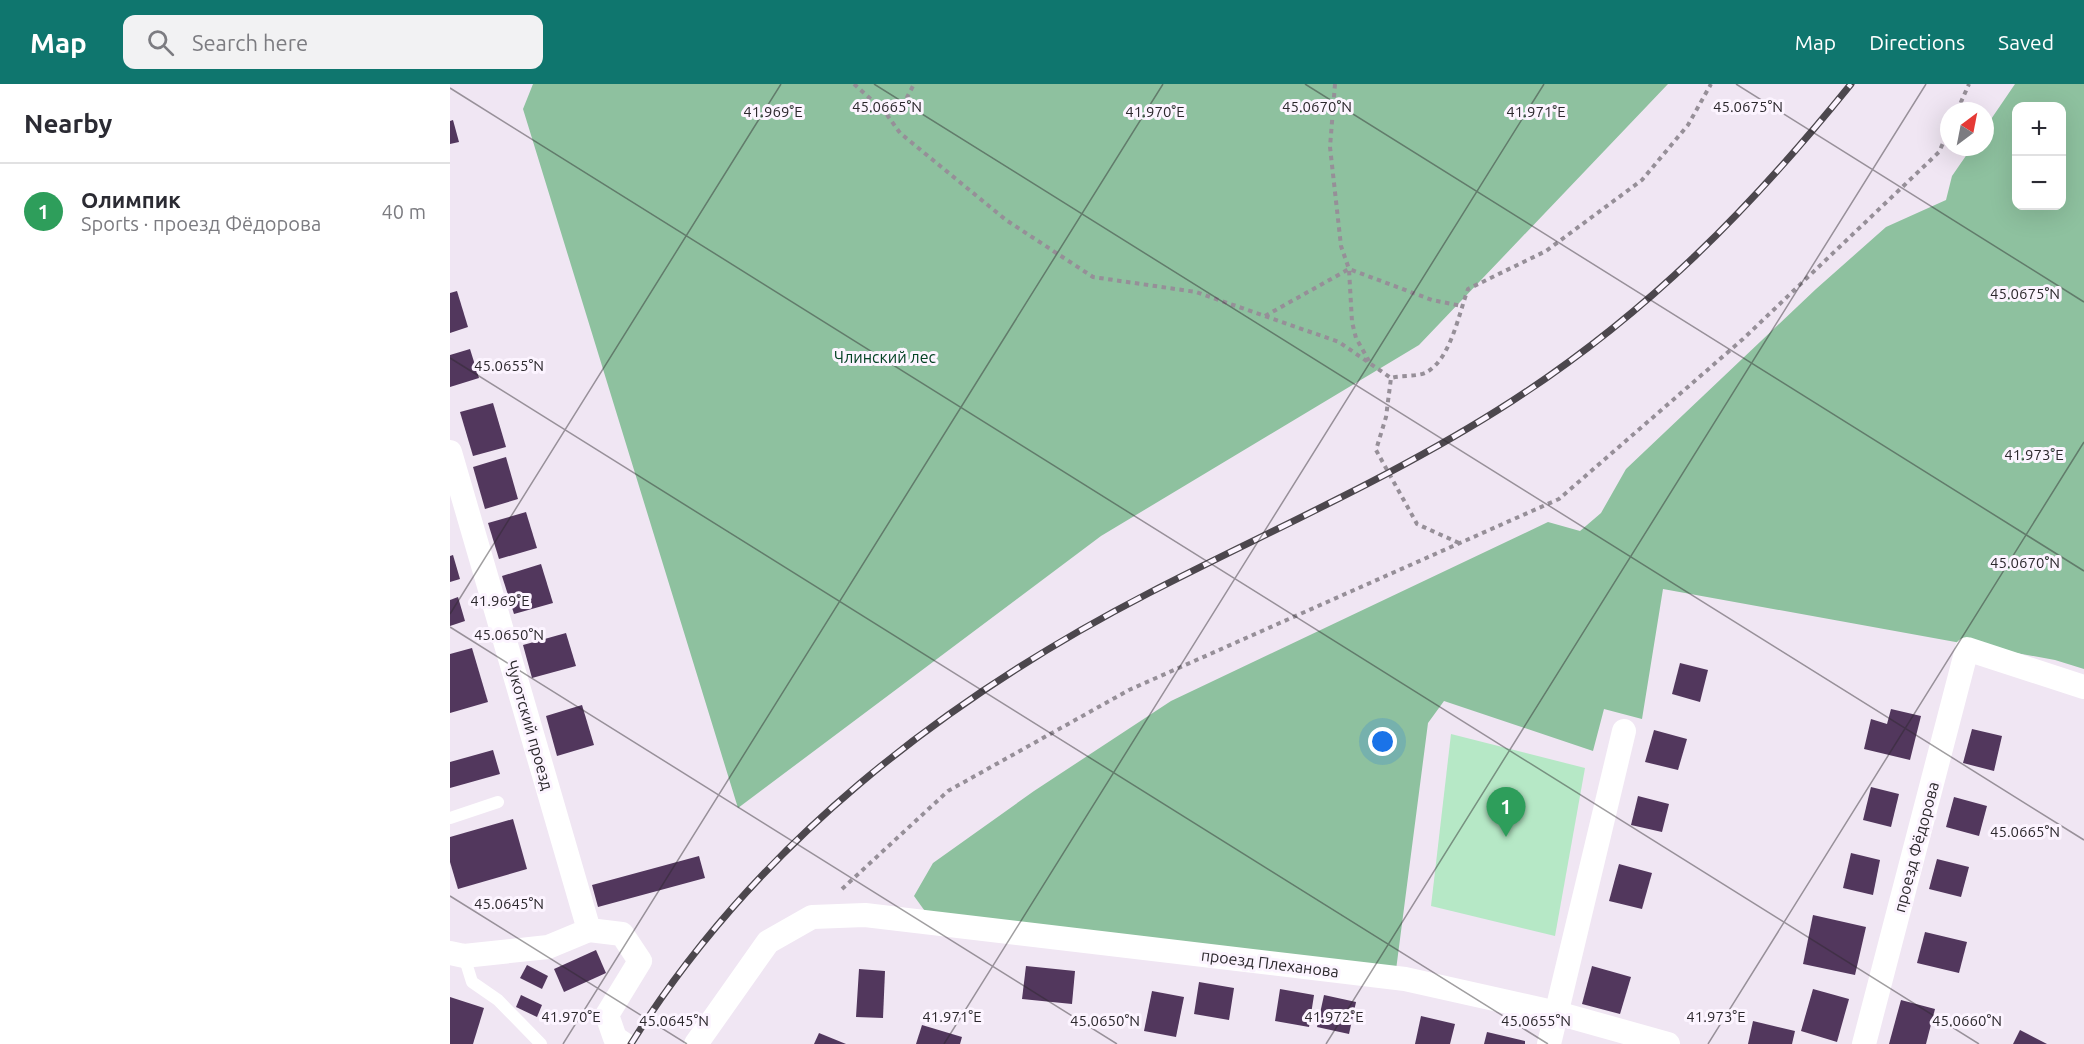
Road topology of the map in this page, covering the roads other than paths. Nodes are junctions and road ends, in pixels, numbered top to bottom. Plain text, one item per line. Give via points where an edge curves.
1 (450, 452) edge
2 (2084, 687) edge
3 (1624, 731) dead end
4 (498, 802) dead end
5 (450, 818) edge
6 (589, 930) junction
7 (457, 955) edge
8 (1557, 1013) junction
9 (541, 1044) edge
10 (624, 1044) edge
11 (696, 1044) edge
12 (1549, 1044) edge
13 (1668, 1044) edge
14 (1864, 1044) edge

1 - 6 street, Чукотский проезд
2 - 14 street, проезд Фёдорова via 1967,649
3 - 8 street
4 - 5 lane
6 - 7 street via 548,947
6 - 10 street via 622,934 640,961 607,1015 615,1038
7 - 9 lane via 472,982 498,1000
8 - 11 street, проезд Плеханова via 1405,979 865,915 812,918 768,942
8 - 12 street
8 - 13 street, проезд Плеханова

